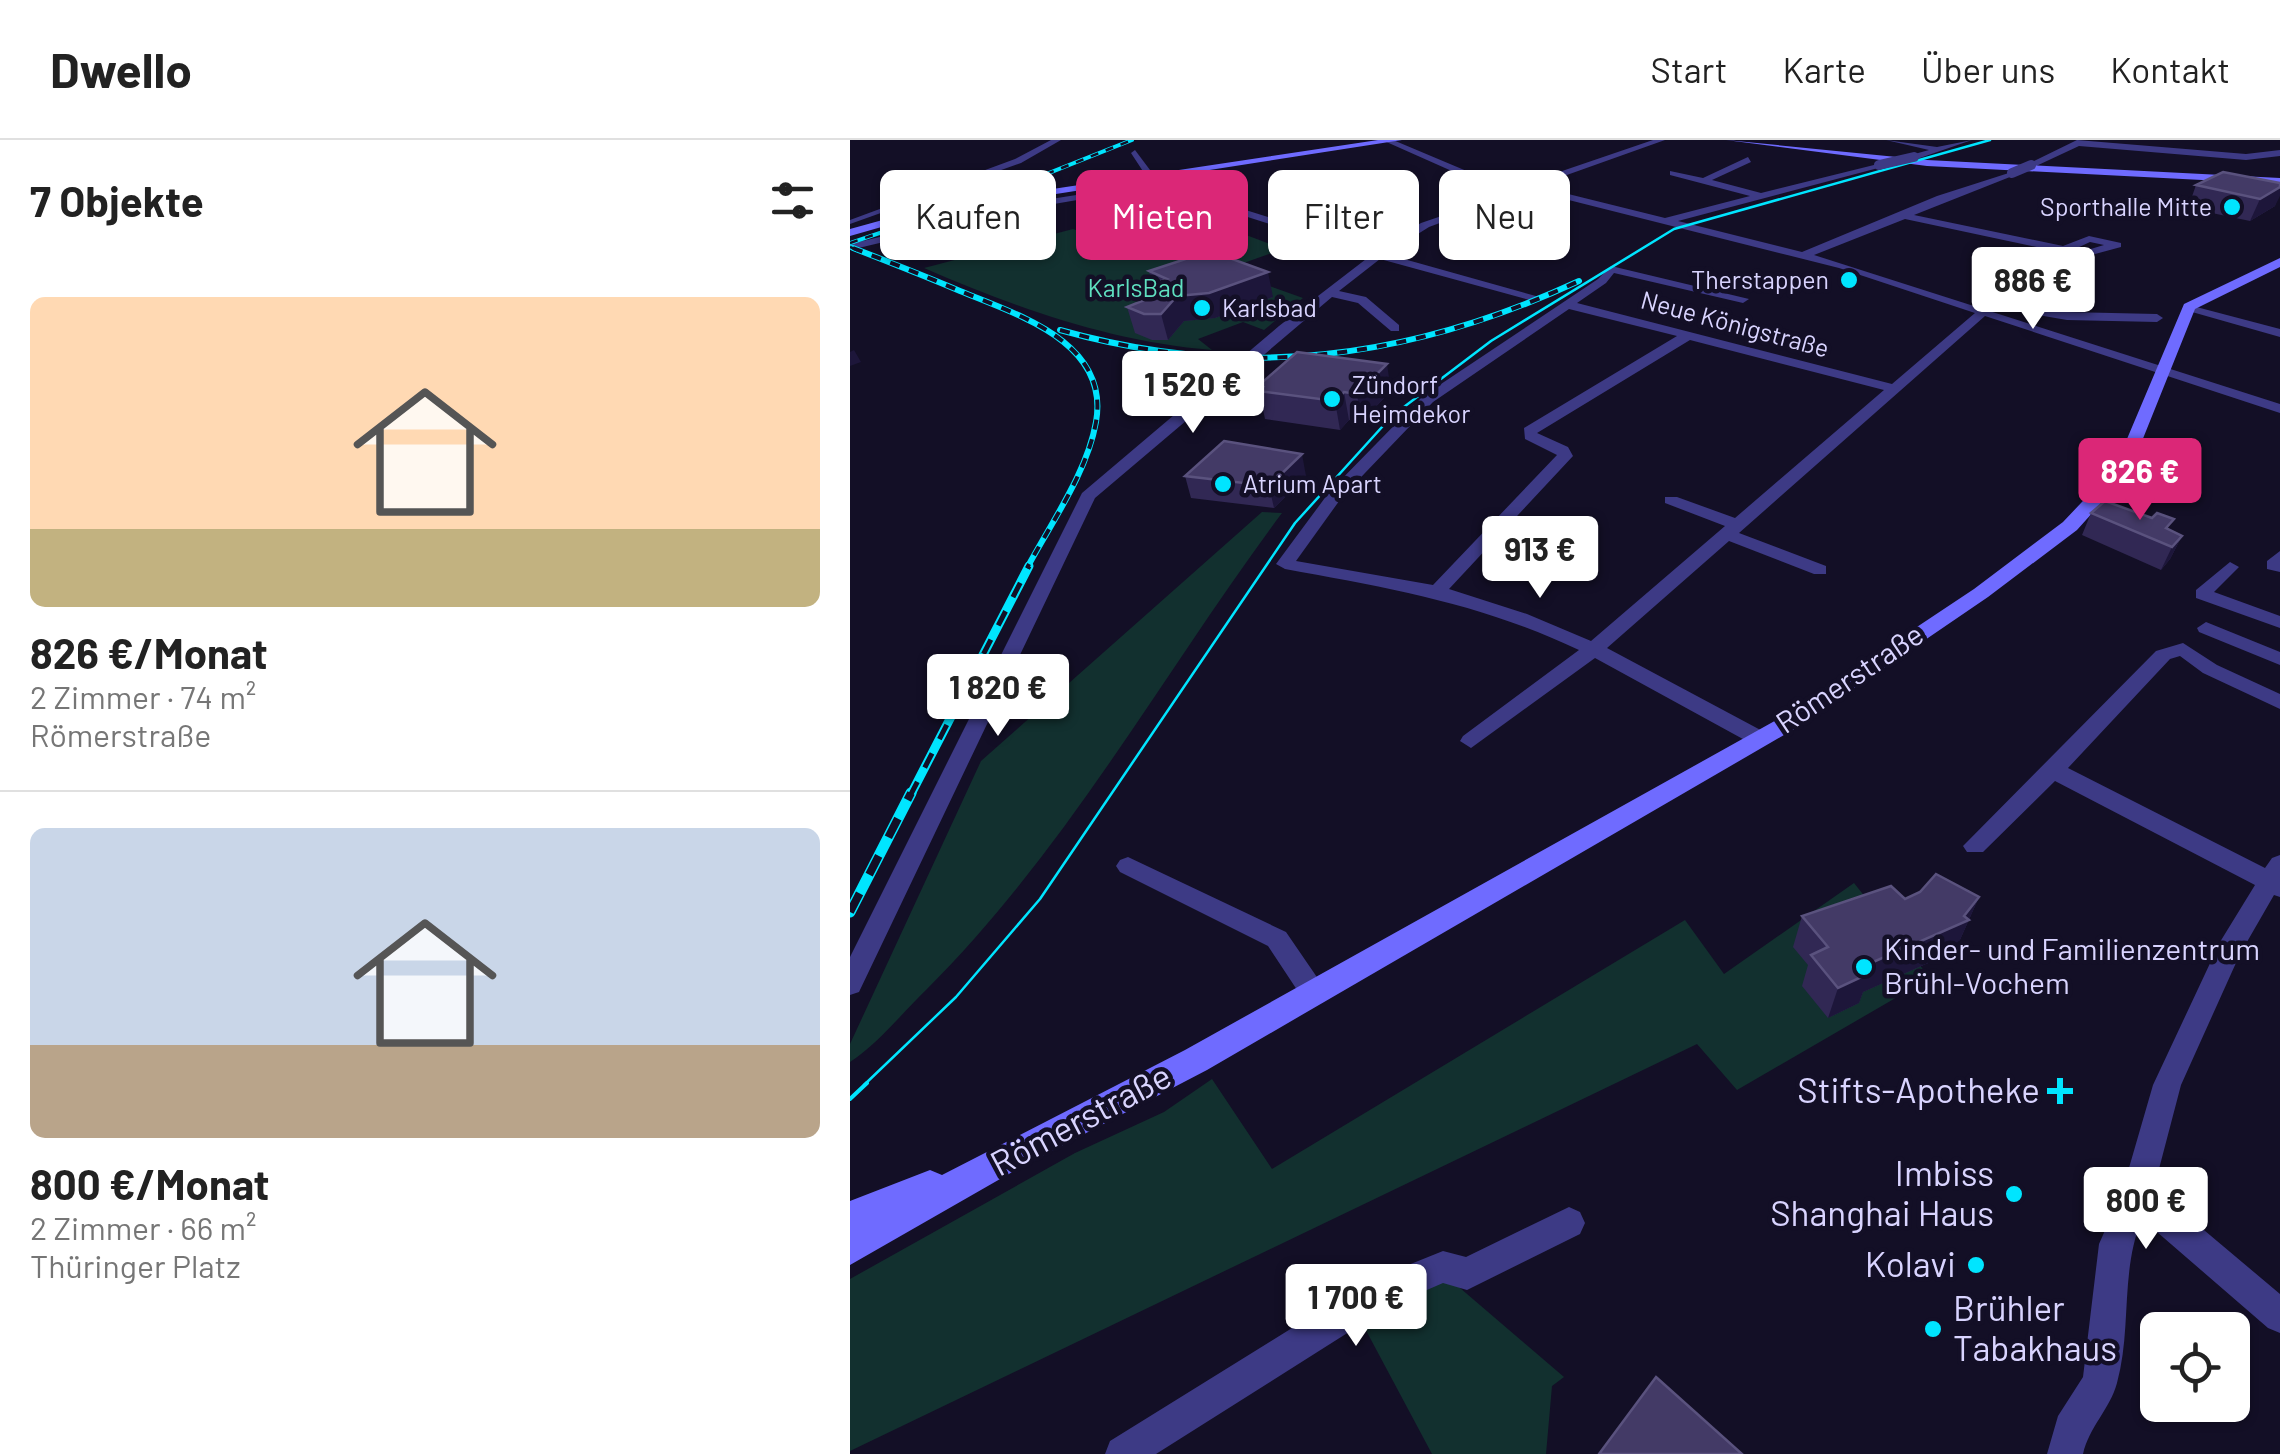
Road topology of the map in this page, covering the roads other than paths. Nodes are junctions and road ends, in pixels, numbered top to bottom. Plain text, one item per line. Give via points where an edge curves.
1 (1057, 140) edge
2 (1371, 140) edge
3 (1390, 140) edge
4 (1661, 140) edge
5 (1731, 140) edge
6 (1890, 140) edge
7 (1968, 140) edge
8 (2198, 140) edge
9 (2081, 141) edge
10 (1359, 147) junction
11 (1406, 150) junction
12 (1942, 150) junction
13 (1135, 153) dead end
14 (2172, 153) junction
15 (2280, 153) edge
16 (1735, 157) dead end
17 (1146, 170) edge
18 (1215, 170) edge
19 (1463, 170) edge
20 (1570, 172) edge
21 (1673, 173) dead end
22 (1706, 180) junction
23 (2280, 181) edge
24 (1076, 191) edge
25 (1761, 196) junction
26 (1076, 198) edge
27 (1570, 199) edge
28 (1901, 215) junction
29 (1663, 222) junction
30 (852, 228) edge
31 (850, 247) edge
32 (2062, 250) dead end
33 (1803, 256) junction
34 (1371, 260) edge
35 (1400, 260) edge
36 (2280, 262) edge
37 (1914, 285) dead end
38 (1330, 293) junction
39 (1537, 298) dead end
40 (1743, 299) dead end
41 (1566, 304) junction
42 (1974, 306) junction
43 (2189, 306) junction
44 (2157, 318) dead end
45 (1395, 328) dead end
46 (2280, 333) edge
47 (1687, 336) junction
48 (2160, 370) junction
49 (1892, 388) junction
50 (2280, 409) edge
51 (1671, 500) dead end
52 (1732, 529) junction
53 (2230, 566) dead end
54 (1820, 570) dead end
55 (1438, 591) junction
56 (2228, 604) junction
57 (2280, 624) edge
58 (2206, 628) junction
59 (1594, 649) junction
60 (2184, 649) junction
61 (2280, 660) edge
62 (2280, 702) edge
63 (1760, 739) junction
64 (1471, 741) dead end
65 (2052, 770) junction
66 (1974, 846) dead end
67 (1128, 866) dead end
68 (2277, 877) edge
69 (850, 984) edge
70 (1314, 994) junction
71 (1009, 1156) junction
72 (2138, 1194) junction
73 (850, 1218) edge
74 (1569, 1223) dead end
75 (850, 1247) edge
76 (2280, 1316) edge
77 (1123, 1454) edge
78 (2064, 1454) edge

1 - 30 street
2 - 10 main road
3 - 10 main road
3 - 11 street
4 - 20 street
5 - 23 main road via 1868,158
6 - 12 street
7 - 12 street
8 - 14 street
9 - 14 street
9 - 28 street, bridge
10 - 11 main road
10 - 18 main road
11 - 19 street
12 - 25 street, bridge
13 - 17 street
14 - 15 street
16 - 22 street via 1748,160
21 - 22 street
22 - 25 street
24 - 30 main road
25 - 29 street
26 - 31 street via 928,224
27 - 29 street
28 - 32 street
28 - 33 street
29 - 33 street
33 - 42 street
34 - 38 street
35 - 39 street
36 - 43 main road
37 - 42 street
38 - 45 street via 1362,300
38 - 69 street via 1084,501
40 - 41 street via 1611,269
41 - 47 street, Neue Königstraße
41 - 55 street via 1428,399 1336,494 1285,564
42 - 44 street
42 - 48 street
42 - 49 street
43 - 46 street
43 - 48 main road, Römerstraße
47 - 49 street, Neue Königstraße
47 - 55 street via 1529,431 1566,456
48 - 50 street
48 - 63 main road, Römerstraße via 2132,446 2070,526
49 - 52 street
51 - 52 street
52 - 54 street
52 - 59 street
53 - 56 street via 2202,594
55 - 59 street
56 - 57 street
56 - 58 street
58 - 60 street
58 - 61 street
59 - 63 street
59 - 64 street
60 - 62 street
60 - 65 street via 2163,655
63 - 70 main road, Römerstraße
65 - 66 street
65 - 68 street
67 - 70 street via 1277,939
68 - 72 street via 2229,950 2190,1032
70 - 71 main road, Römerstraße
71 - 73 main road
71 - 75 main road, Römerstraße
72 - 76 street
72 - 78 street via 2115,1244 2100,1382
74 - 77 street via 1467,1274 1443,1267 1378,1294

